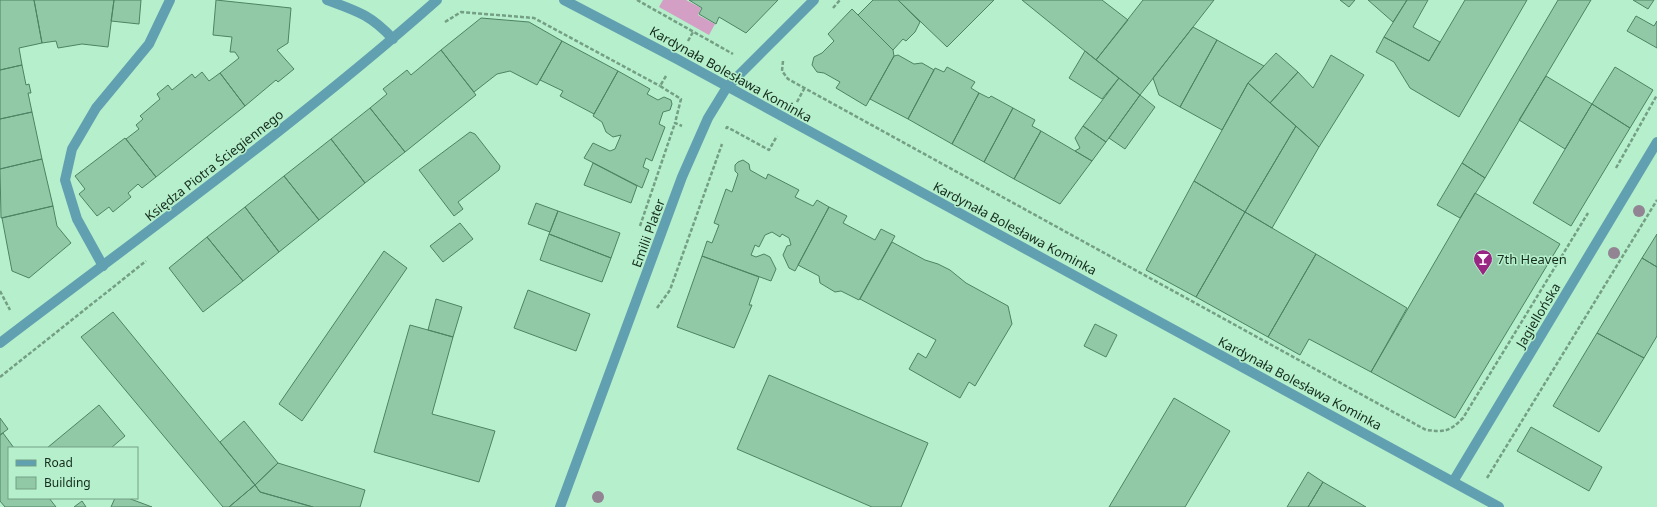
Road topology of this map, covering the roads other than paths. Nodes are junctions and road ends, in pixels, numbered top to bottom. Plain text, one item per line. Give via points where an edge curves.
1 (170, 0) edge
2 (327, 0) edge
3 (437, 0) edge
4 (564, 0) edge
5 (814, 0) edge
6 (393, 39) junction
7 (727, 87) junction
8 (1657, 142) edge
9 (103, 266) junction
10 (0, 343) edge
11 (1454, 480) junction
12 (560, 507) edge
13 (1499, 507) edge

1 - 9 street via 149,44 96,108 72,150 65,180 77,219
2 - 6 street via 367,16
3 - 6 street, Księdza Piotra Ściegiennego
4 - 7 street, Kardynała Bolesława Kominka
5 - 7 street, Emilii Plater
6 - 9 street, Księdza Piotra Ściegiennego via 266,143
7 - 11 street, Kardynała Bolesława Kominka
7 - 12 street, Emilii Plater via 708,118 685,170
8 - 11 street, Jagiellońska
9 - 10 street, Księdza Piotra Ściegiennego
11 - 13 street, Kardynała Bolesława Kominka

